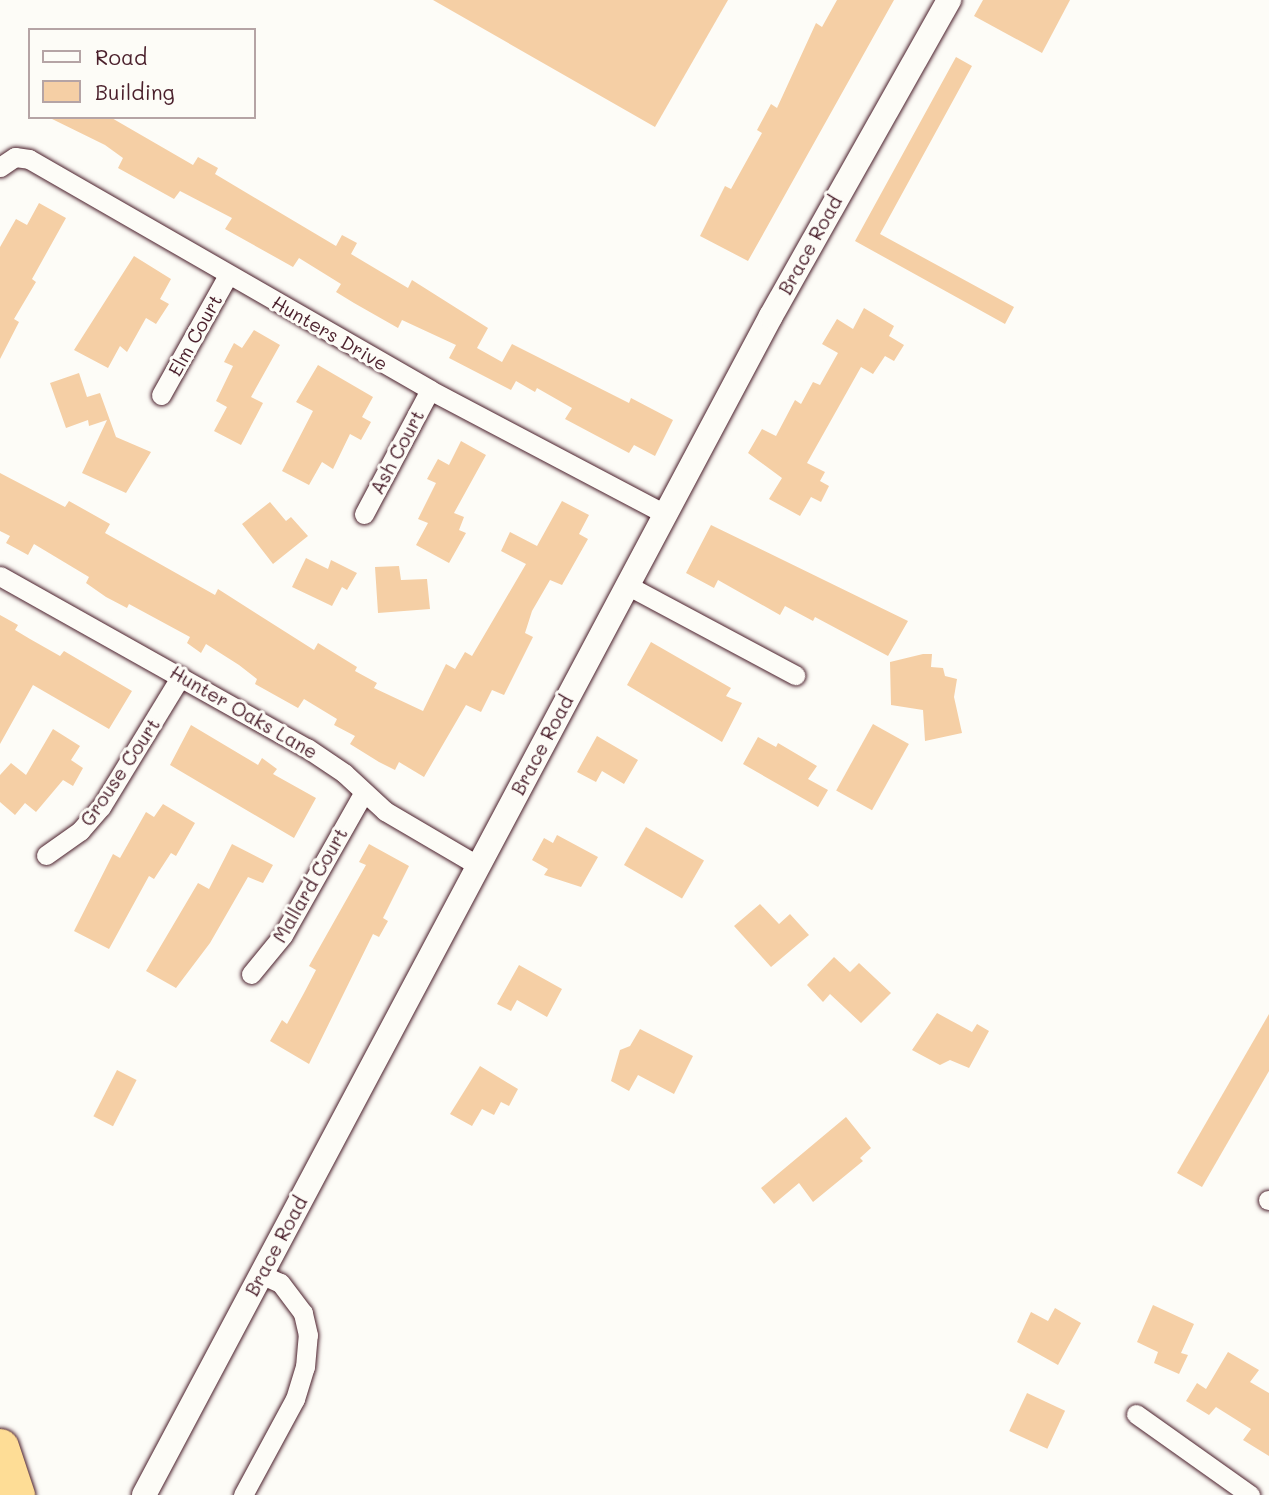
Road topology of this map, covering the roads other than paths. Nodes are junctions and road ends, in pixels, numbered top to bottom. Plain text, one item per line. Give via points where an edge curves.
1 (949, 0) edge
2 (0, 167) edge
3 (228, 275) junction
4 (430, 390) junction
5 (161, 396) dead end
6 (364, 514) dead end
7 (665, 514) junction
8 (0, 576) edge
9 (627, 584) junction
10 (795, 675) dead end
11 (181, 676) junction
12 (364, 792) junction
13 (46, 855) dead end
14 (477, 865) junction
15 (251, 974) dead end
16 (261, 1274) junction
17 (1136, 1414) dead end
18 (0, 1447) edge
19 (16, 1495) edge
20 (144, 1495) edge
21 (243, 1495) edge
22 (1250, 1495) edge

1 - 7 street, Brace Road
2 - 3 street, Hunters Drive via 15,157 29,159
3 - 4 street, Hunters Drive
3 - 5 street, Elm Court
4 - 6 street, Ash Court
4 - 7 street, Hunters Drive
7 - 9 street, Brace Road
8 - 11 street, Hunter Oaks Lane
9 - 10 street
9 - 14 street, Brace Road
11 - 12 street, Hunter Oaks Lane via 328,760
11 - 13 street, Grouse Court via 101,807 80,831
12 - 14 street, Hunter Oaks Lane via 407,826
12 - 15 street, Mallard Court via 283,935
14 - 16 street, Brace Road
16 - 20 street, Brace Road
16 - 21 street via 280,1283 303,1313 308,1335 295,1399
17 - 22 street
18 - 19 highway

